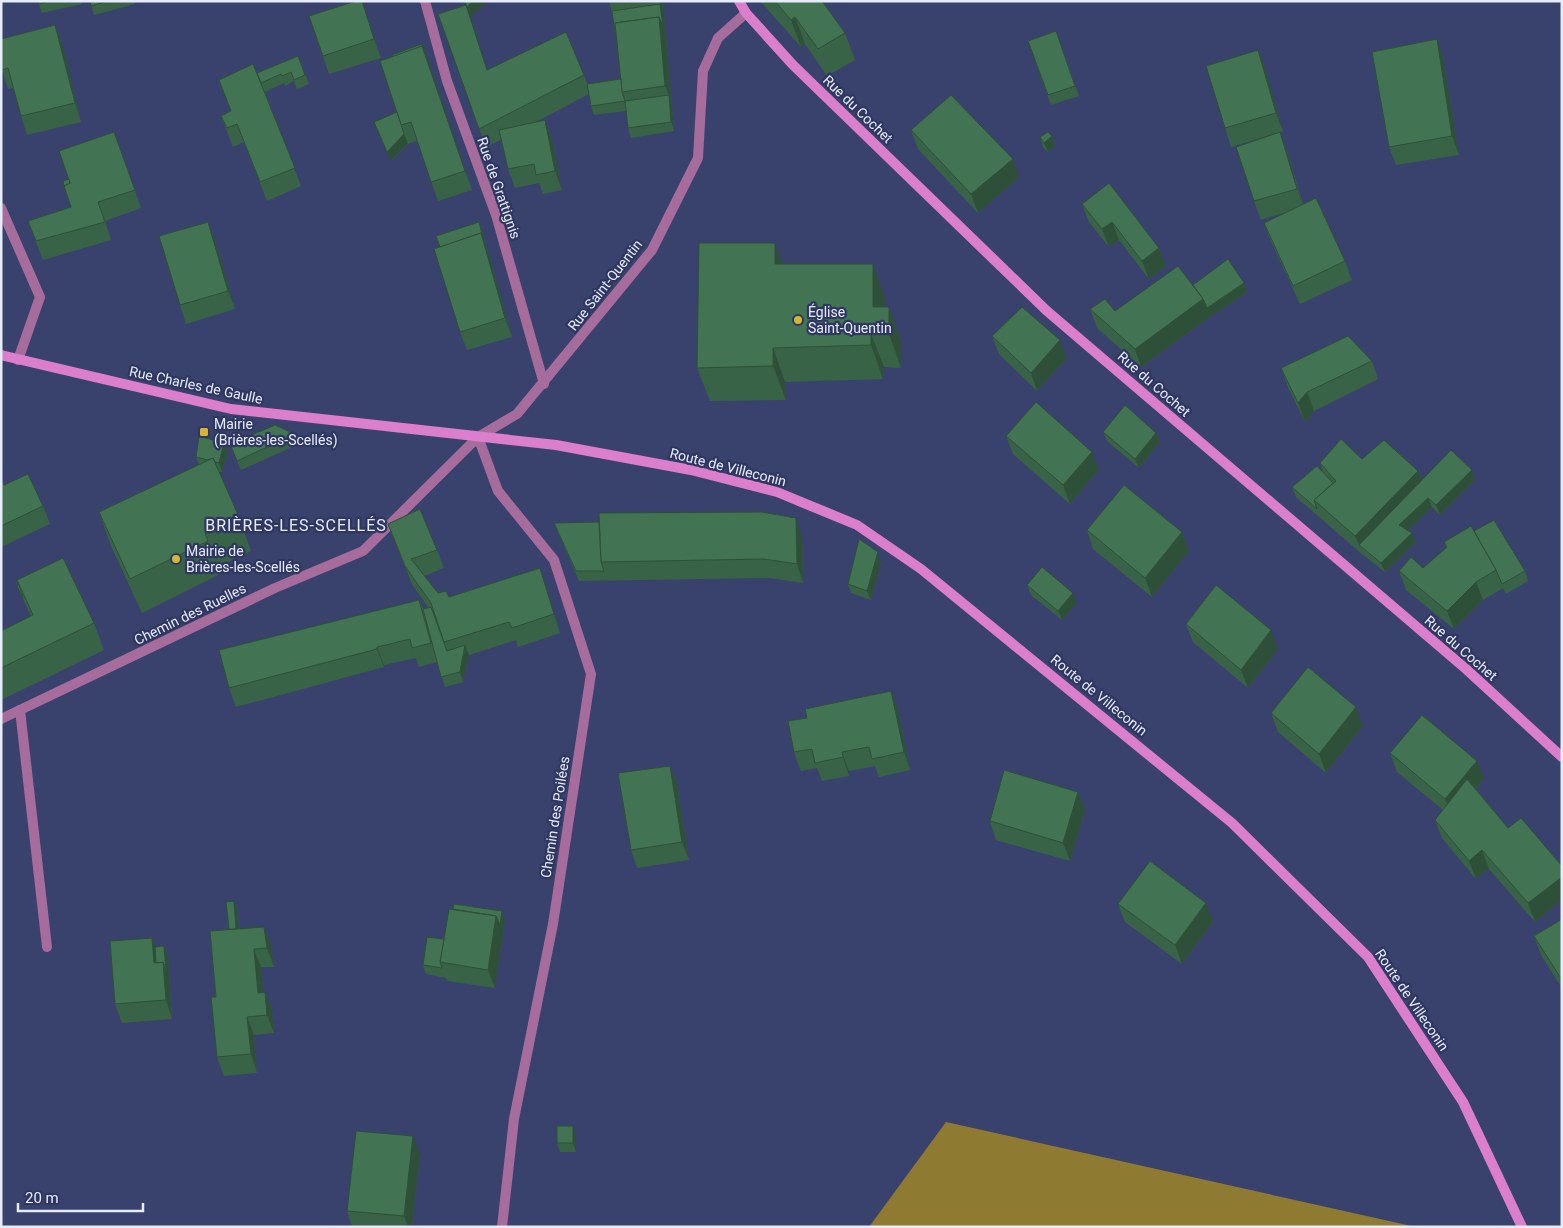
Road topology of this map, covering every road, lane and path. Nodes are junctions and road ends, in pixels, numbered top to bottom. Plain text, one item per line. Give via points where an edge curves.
1 (426, 1) edge
2 (739, 1) edge
3 (746, 13) junction
4 (1, 208) edge
5 (1, 356) edge
6 (18, 360) junction
7 (544, 384) junction
8 (478, 437) junction
9 (20, 710) junction
10 (1, 720) edge
11 (1562, 757) edge
12 (47, 947) dead end
13 (502, 1227) edge
14 (1522, 1227) edge

1 - 7 street, Rue de Grattignis via 447,81 496,215
2 - 3 main road, Rue du Cochet
3 - 7 street, Rue Saint-Quentin via 718,38 703,71 698,158 652,250
3 - 11 main road, Rue du Cochet via 793,65 1047,310 1466,669
4 - 6 street via 40,297
5 - 6 main road, Rue Charles de Gaulle
6 - 8 main road, Rue Charles de Gaulle via 231,409
7 - 8 street, Rue Saint-Quentin via 517,414
8 - 9 street, Chemin des Ruelles via 363,552 275,588
8 - 13 street, Chemin des Poilées via 498,491 554,560 591,674 553,924 514,1120
8 - 14 main road, Route de Villeconin via 575,449 691,470 777,492 857,525 921,569 1232,823 1368,957 1463,1102
9 - 10 street, Chemin des Ruelles
9 - 12 street

